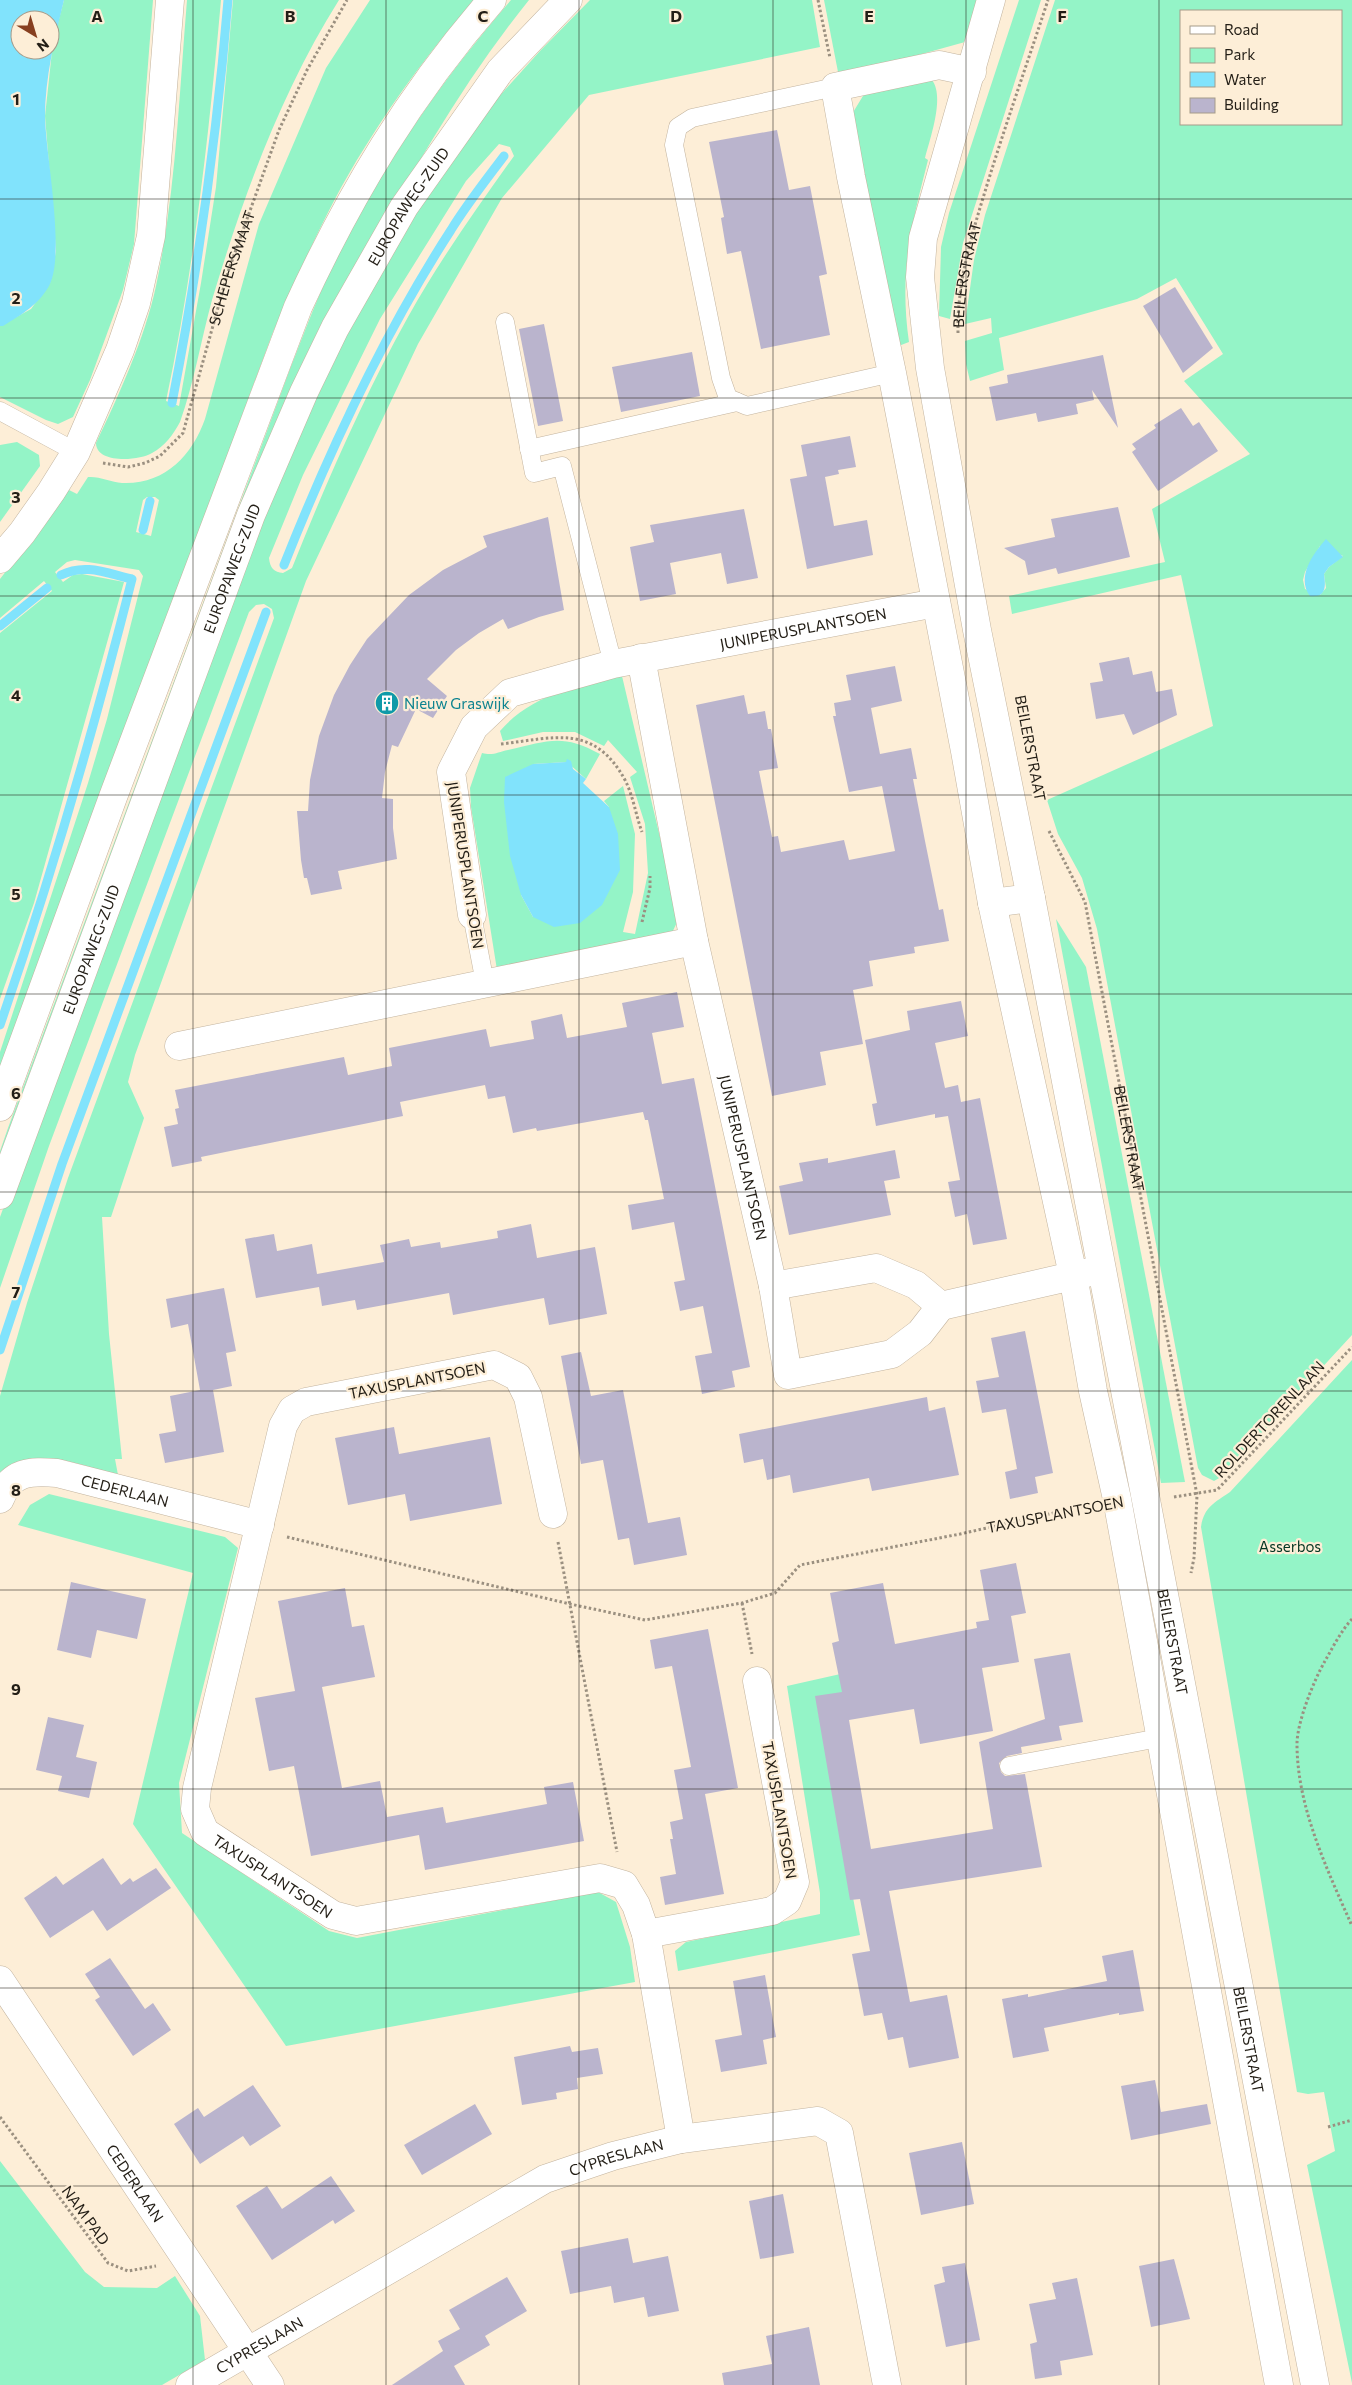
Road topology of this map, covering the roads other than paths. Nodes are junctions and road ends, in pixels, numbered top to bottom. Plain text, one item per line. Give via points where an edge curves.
1 (170, 0) edge
2 (492, 0) edge
3 (568, 0) edge
4 (991, 0) edge
5 (972, 72) junction
6 (836, 87) junction
7 (505, 322) dead end
8 (930, 368) junction
9 (892, 373) junction
10 (737, 402) junction
11 (0, 411) edge
12 (529, 449) junction
13 (76, 452) junction
14 (0, 559) edge
15 (936, 603) junction
16 (641, 658) junction
17 (613, 664) junction
18 (1031, 898) junction
19 (992, 903) junction
20 (472, 915) joint
21 (694, 941) junction
22 (485, 983) junction
23 (178, 1046) dead end
24 (0, 1107) edge
25 (0, 1195) edge
26 (1101, 1269) junction
27 (1073, 1275) junction
28 (773, 1286) junction
29 (941, 1306) junction
30 (0, 1499) edge
31 (1117, 1499) junction
32 (1146, 1500) junction
33 (553, 1514) road end
34 (260, 1525) junction
35 (757, 1681) road end
36 (1160, 1738) junction
37 (1009, 1766) dead end
38 (646, 1934) junction
39 (0, 1980) edge
40 (680, 2139) junction
41 (248, 2352) junction
42 (190, 2385) edge
43 (270, 2385) edge
44 (887, 2385) edge
45 (1279, 2385) edge
46 (1315, 2385) edge

1 - 13 street via 151,236 136,303 120,350
2 - 24 street, EUROPAWEG-ZUID via 434,71 362,178 298,307
3 - 25 street, EUROPAWEG-ZUID via 500,71 404,207 323,352 251,515
4 - 5 street, BEILERSTRAAT
5 - 6 street via 939,65
5 - 8 street, BEILERSTRAAT via 923,238 920,277
6 - 9 street, BEILERSTRAAT via 851,177
6 - 10 lane via 692,118 678,127 674,145 721,378 728,398
7 - 12 lane
8 - 9 street
8 - 18 street, BEILERSTRAAT via 977,630
9 - 10 lane via 747,406
9 - 15 street, BEILERSTRAAT
10 - 12 lane
11 - 13 lane
12 - 17 lane via 534,473 562,466
13 - 14 street via 52,492
15 - 16 street, JUNIPERUSPLANTSOEN
15 - 19 street, BEILERSTRAAT
16 - 17 street, JUNIPERUSPLANTSOEN
16 - 21 street, JUNIPERUSPLANTSOEN
17 - 20 street, JUNIPERUSPLANTSOEN via 510,693 474,727 451,772
18 - 19 street
18 - 26 street, BEILERSTRAAT
19 - 27 street, BEILERSTRAAT
20 - 22 lane, JUNIPERUSPLANTSOEN
21 - 22 street
21 - 28 street, JUNIPERUSPLANTSOEN
22 - 23 street
26 - 27 street
26 - 32 street, BEILERSTRAAT
27 - 29 street
27 - 31 street, BEILERSTRAAT via 1093,1391
28 - 29 street via 876,1268 916,1284
28 - 29 street, JUNIPERUSPLANTSOEN via 788,1375 892,1354 920,1333
30 - 34 street, CEDERLAAN via 14,1477 37,1471 57,1473
31 - 32 street, TAXUSPLANTSOEN
31 - 36 street, BEILERSTRAAT
32 - 46 street, BEILERSTRAAT
33 - 34 street, TAXUSPLANTSOEN via 528,1397 518,1376 494,1365 306,1402 292,1410 283,1426
34 - 38 street, TAXUSPLANTSOEN via 197,1788 195,1810 205,1832 334,1916 356,1921 600,1878 624,1885 636,1905
35 - 38 street, TAXUSPLANTSOEN via 795,1882 787,1901 772,1911
36 - 37 lane
36 - 45 street, BEILERSTRAAT
38 - 40 street
39 - 41 street, CEDERLAAN
40 - 41 street, CYPRESLAAN via 613,2156 545,2179
40 - 44 street, CYPRESLAAN via 818,2121 839,2133
41 - 42 street, CYPRESLAAN
41 - 43 street, CEDERLAAN

